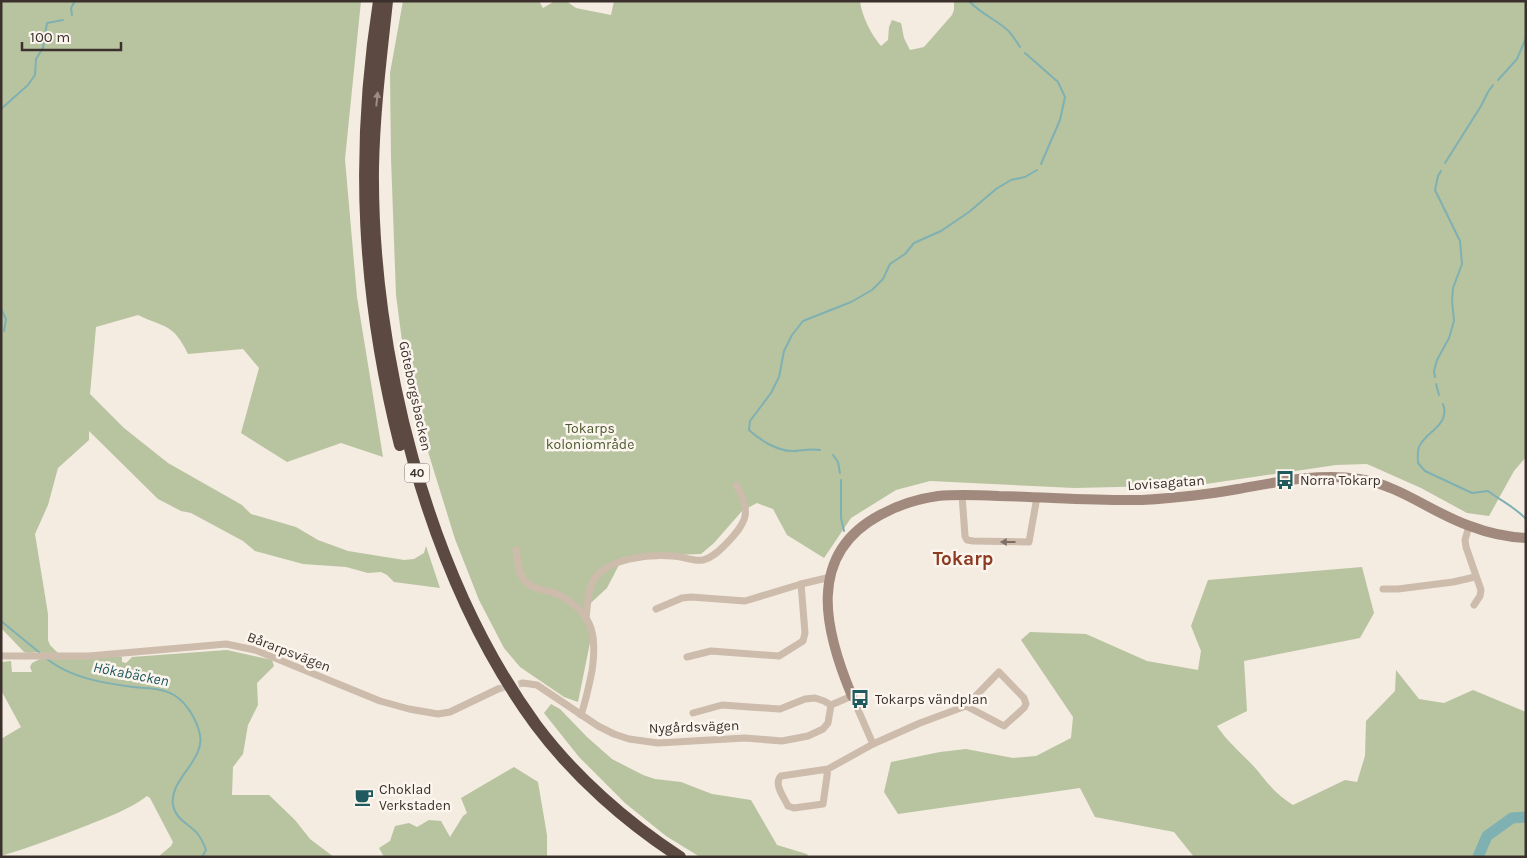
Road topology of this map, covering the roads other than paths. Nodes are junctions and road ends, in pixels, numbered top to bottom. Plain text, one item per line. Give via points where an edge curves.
1 (379, 1) edge
2 (387, 1) edge
3 (736, 485) dead end
4 (962, 495) junction
5 (1037, 497) junction
6 (1468, 529) junction
7 (1526, 538) edge
8 (516, 550) dead end
9 (831, 577) junction
10 (1475, 577) junction
11 (801, 584) junction
12 (1382, 589) dead end
13 (1474, 606) dead end
14 (656, 609) dead end
15 (586, 617) junction
16 (1, 656) edge
17 (687, 656) dead end
18 (523, 682) tunnel mouth
19 (498, 689) tunnel mouth
20 (852, 696) junction
21 (831, 706) junction
22 (966, 706) junction
23 (693, 714) dead end
24 (581, 715) junction
25 (873, 744) junction
26 (828, 768) junction
27 (667, 857) edge
28 (680, 857) edge

1 - 27 highway, Göteborgsbacken / 40 via 366,111 366,237 379,348 394,420 419,507 467,624 496,678 530,730 594,799
28 -> 2 highway, Göteborgsbacken / 40 via 600,794 524,708 492,656 440,542 408,441 396,390 379,283 373,169
3 - 15 street via 746,512 744,522 713,556 703,560 640,557 619,562 594,579 588,595
4 - 5 street, Lovisagatan
5 -> 4 street via 1029,542 973,541 965,536
4 - 9 street, Lovisagatan via 912,501 867,523 853,534 837,556
5 - 6 street, Lovisagatan via 1144,500 1331,476 1360,479 1392,488
6 - 7 street, Lovisagatan
6 - 10 street via 1466,547
8 - 15 street via 525,582 563,597
9 - 11 street
9 - 20 street, Lovisagatan via 828,597 831,637
10 - 12 street
10 - 13 street via 1481,590
11 - 14 street via 745,601 691,596
11 - 17 street via 802,641 779,656 711,651
15 - 24 street via 594,633 595,652
16 - 19 street, Bårarpsvägen via 89,656 226,644 255,650 380,700 438,714 450,712
18 - 24 street, Nygårdsvägen via 537,686
20 - 21 street
20 - 25 street, Lovisagatan
21 - 23 street, Nygårdsvägen via 815,698 780,709 722,705
21 - 24 street, Nygårdsvägen via 830,718 823,729 808,736 782,741 745,738 629,740
22 - 22 street via 1004,726 1026,704 999,672
22 - 25 street
25 - 26 street
26 - 26 street via 823,804 788,806 778,784 781,776

